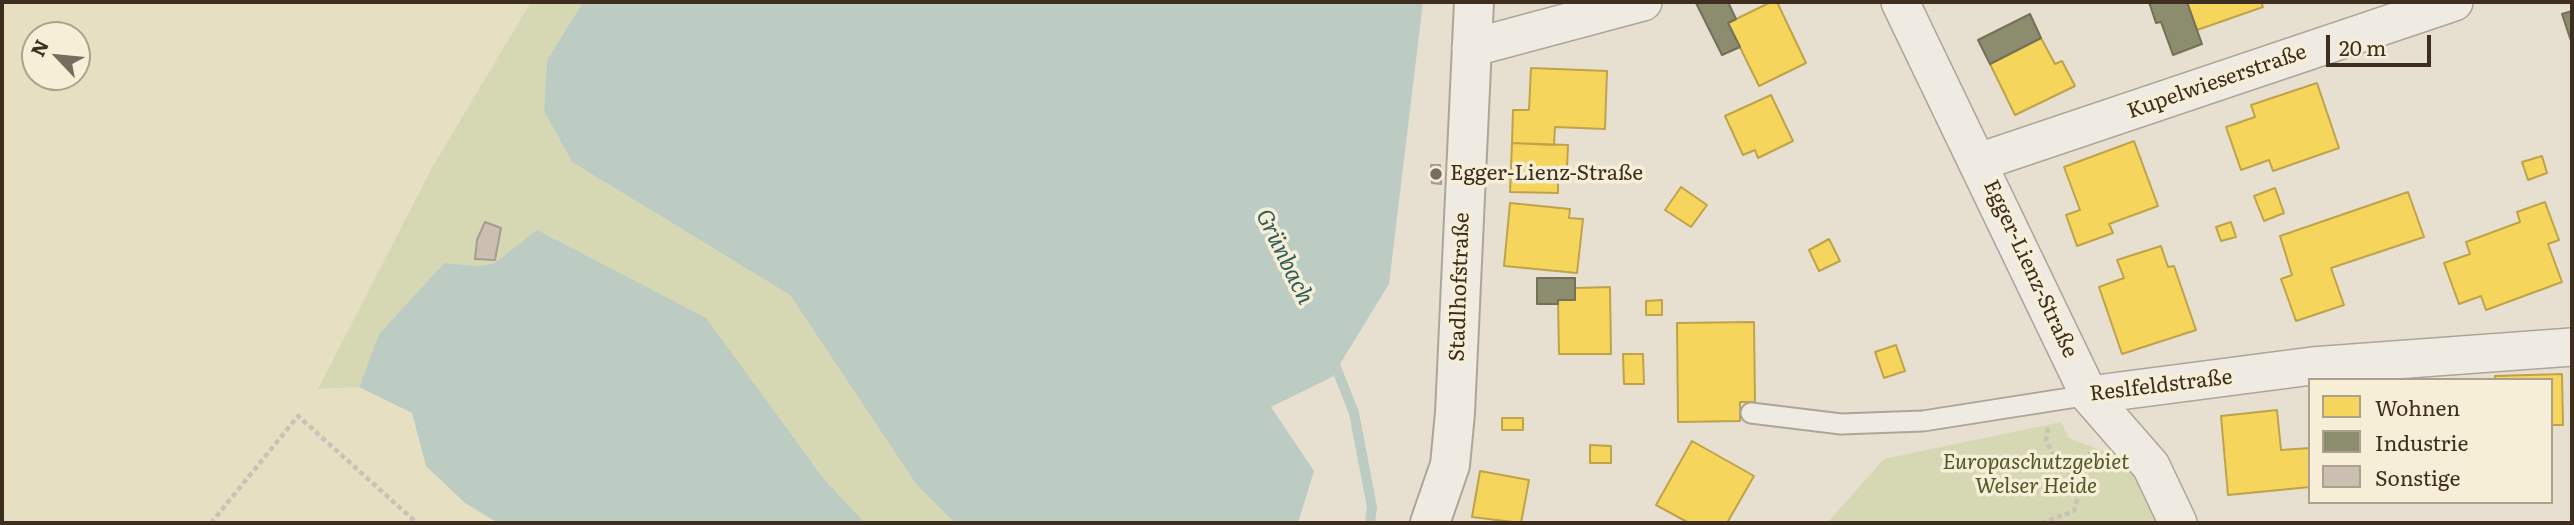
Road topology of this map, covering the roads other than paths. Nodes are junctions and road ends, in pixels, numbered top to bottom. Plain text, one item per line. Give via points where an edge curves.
1 (1474, 2) edge
2 (1643, 2) edge
3 (1900, 2) edge
4 (2454, 2) edge
5 (1471, 48) junction
6 (1979, 162) junction
7 (2572, 347) edge
8 (2098, 404) junction
9 (1751, 413) dead end
10 (1430, 523) edge
11 (2178, 523) edge

1 - 5 street, Stadlhofstraße
2 - 5 street
3 - 6 street, Egger-Lienz-Straße
4 - 6 street, Kupelwieserstraße
5 - 10 street, Stadlhofstraße via 1455,413 1450,465
6 - 8 street, Egger-Lienz-Straße
7 - 8 street, Reslfeldstraße via 2312,366
8 - 9 lane, Reslfeldstraße via 2052,401 1923,421 1841,424
8 - 11 street, Egger-Lienz-Straße via 2151,466

